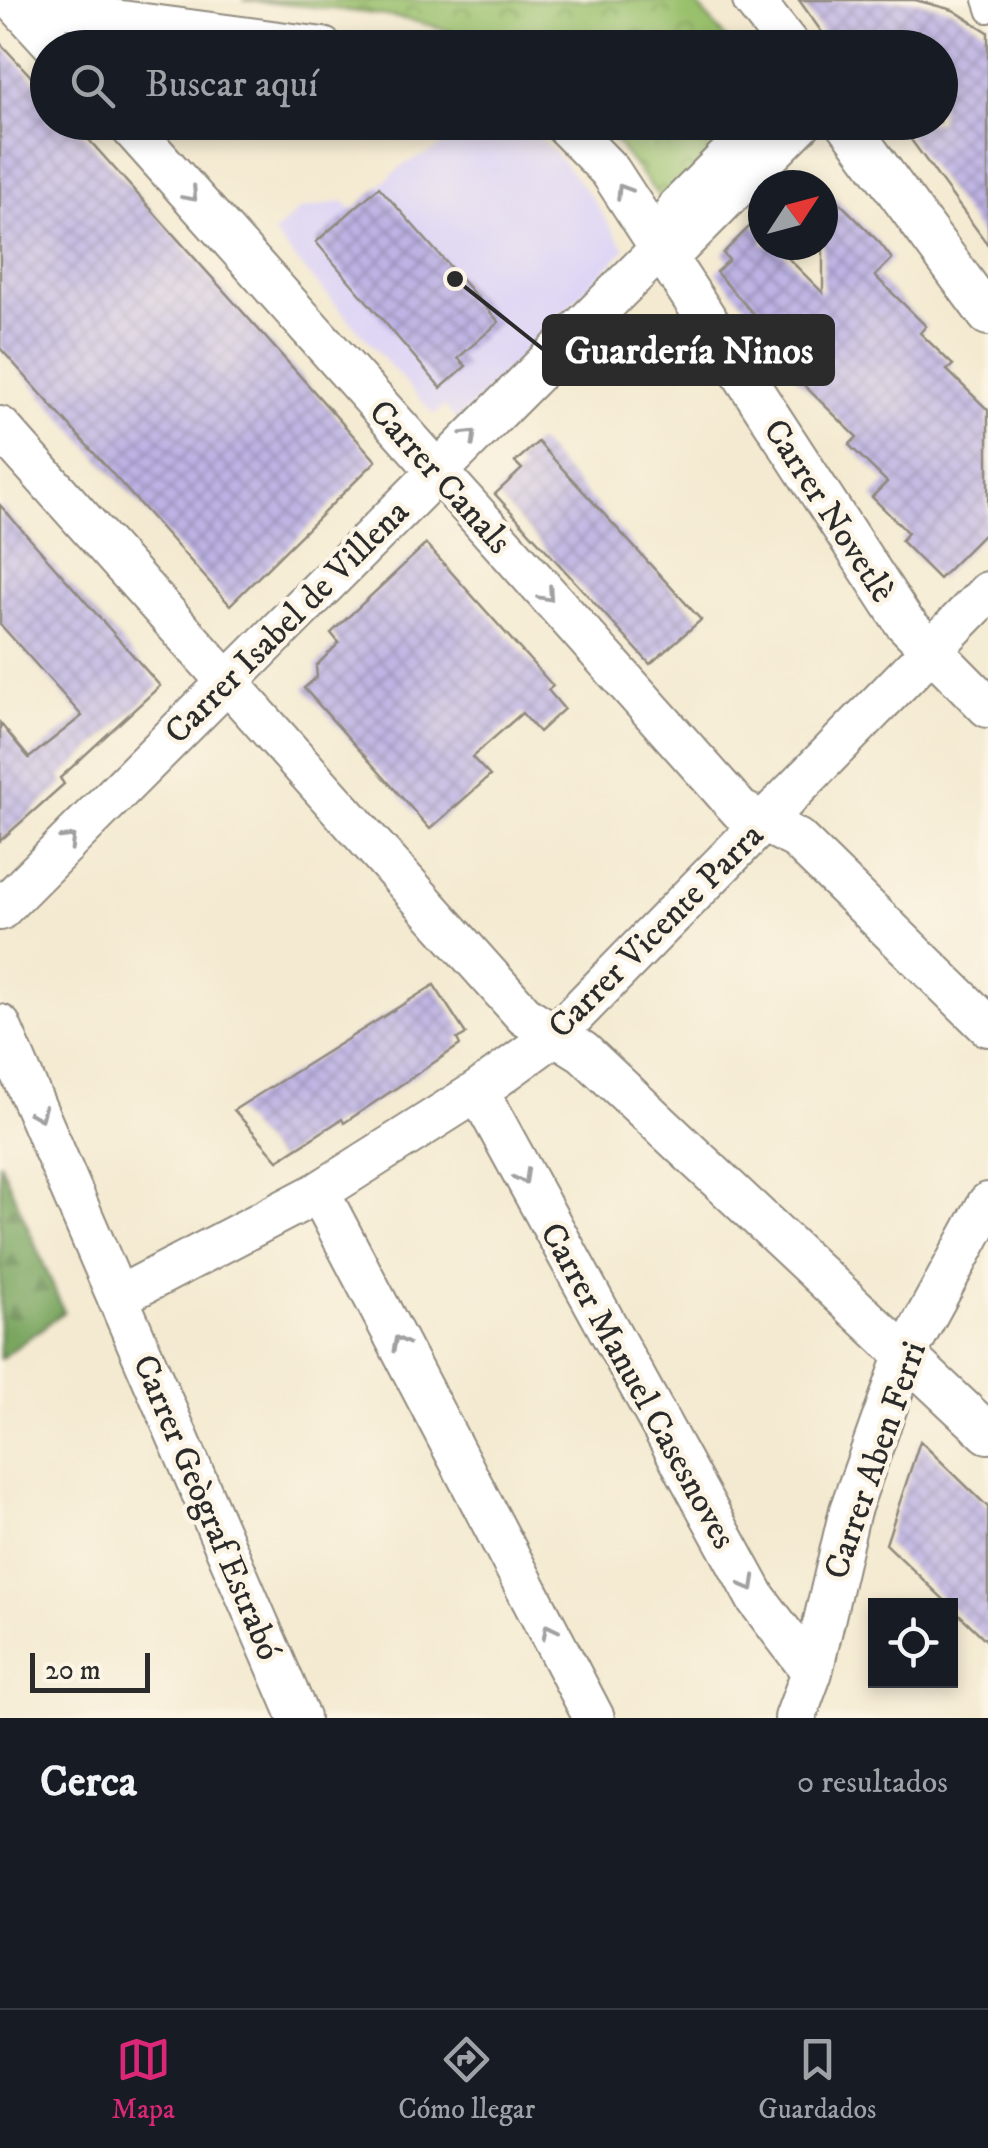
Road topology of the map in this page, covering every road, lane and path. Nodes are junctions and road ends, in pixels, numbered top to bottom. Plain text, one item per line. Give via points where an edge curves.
1 (13, 0) edge
2 (49, 0) edge
3 (753, 0) edge
4 (984, 0) edge
5 (988, 12) edge
6 (150, 26) junction
7 (40, 30) edge
8 (143, 30) edge
9 (181, 30) edge
10 (777, 30) edge
11 (142, 140) edge
12 (580, 140) edge
13 (747, 140) edge
14 (781, 140) edge
15 (859, 140) edge
16 (666, 240) junction
17 (988, 315) edge
18 (0, 427) edge
19 (436, 470) junction
20 (988, 592) edge
21 (929, 650) junction
22 (227, 680) junction
23 (988, 707) edge
24 (761, 822) junction
25 (0, 910) edge
26 (0, 1025) edge
27 (988, 1026) edge
28 (555, 1036) junction
29 (478, 1091) junction
30 (319, 1192) junction
31 (988, 1203) edge
32 (118, 1297) junction
33 (905, 1356) junction
34 (988, 1433) edge
35 (812, 1672) junction
36 (299, 1718) edge
37 (594, 1718) edge
38 (795, 1718) edge
39 (814, 1718) edge

1 - 7 street
2 - 6 street
3 - 10 street
4 - 5 lane
6 - 8 street
6 - 9 street
11 -> 19 street, Carrer Canals
16 -> 12 street, Carrer Novetlè
13 - 16 street, Carrer Isabel de Villena
14 - 16 street, Carrer Isabel de Villena
15 - 17 street
19 -> 16 street, Carrer Isabel de Villena
16 - 21 street, Carrer Novetlè via 904,622
18 - 22 street
19 - 22 street, Carrer Isabel de Villena
19 -> 24 street, Carrer Canals via 740,810
20 - 21 street, Carrer Vicente Parra
21 - 23 street, Carrer Novetlè
21 - 24 street, Carrer Vicente Parra
25 -> 22 street, Carrer Isabel de Villena
22 - 28 street via 525,1016
24 - 27 street, Carrer Canals via 798,838
24 - 28 street, Carrer Vicente Parra
26 -> 32 street, Carrer Geògraf Estrabó
28 - 29 street, Carrer Vicente Parra
28 - 33 street via 588,1057
29 - 30 street, Carrer Vicente Parra
29 -> 35 street, Carrer Manuel Casesnoves via 756,1598
30 - 32 street, Carrer Vicente Parra
37 -> 30 street
31 - 33 street, Carrer Aben Ferri
32 - 36 street, Carrer Geògraf Estrabó
33 - 34 street
33 - 35 street, Carrer Aben Ferri via 850,1510
35 - 38 street, Carrer Aben Ferri
35 - 39 street, Carrer Aben Ferri

